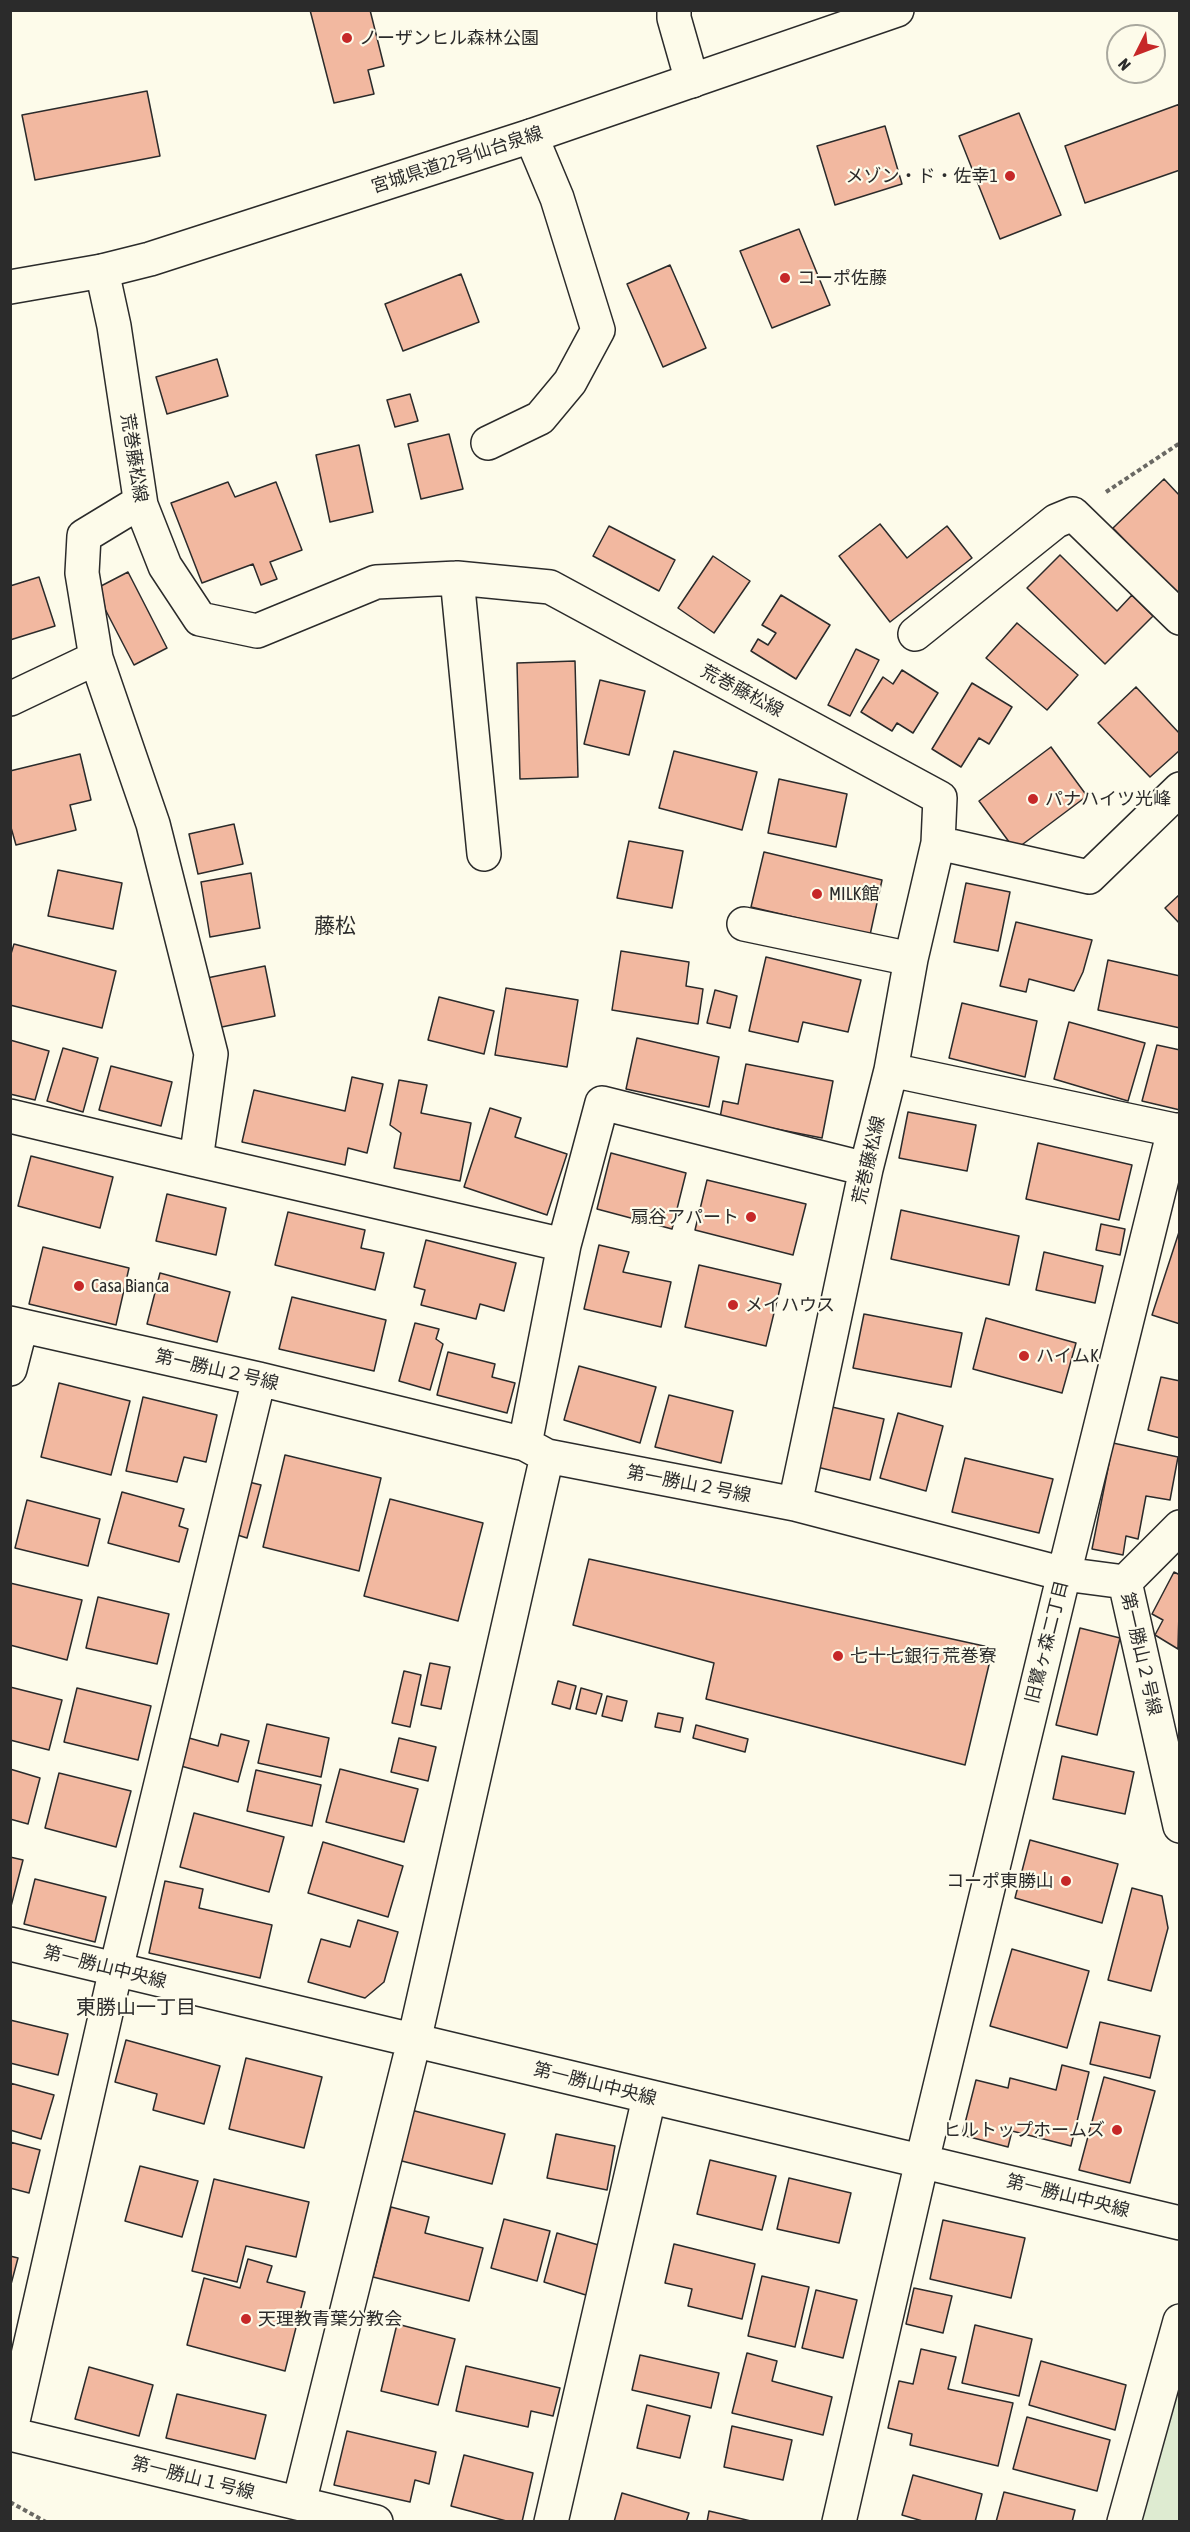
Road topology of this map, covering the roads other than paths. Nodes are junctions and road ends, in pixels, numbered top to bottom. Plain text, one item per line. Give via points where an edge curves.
1 (674, 10) edge
2 (897, 10) edge
3 (692, 81) junction
4 (531, 136) junction
5 (102, 271) junction
6 (10, 287) edge
7 (488, 443) dead end
8 (140, 502) junction
9 (457, 578) junction
10 (1179, 618) edge
11 (915, 634) dead end
12 (96, 658) junction
13 (10, 699) edge
14 (1179, 789) edge
15 (938, 843) junction
16 (484, 854) dead end
17 (744, 924) dead end
18 (911, 959) junction
19 (891, 1070) junction
20 (10, 1116) edge
21 (1177, 1130) edge
22 (196, 1160) junction
23 (866, 1169) junction
24 (564, 1245) junction
25 (16, 1324) edge
26 (10, 1369) edge
27 (259, 1379) junction
28 (536, 1450) junction
29 (795, 1504) junction
30 (1179, 1527) edge
31 (1064, 1574) junction
32 (1125, 1582) junction
33 (1179, 1826) edge
34 (10, 1944) edge
35 (116, 1969) junction
36 (414, 2041) junction
37 (649, 2097) junction
38 (922, 2161) junction
39 (1179, 2223) edge
40 (1179, 2321) edge
41 (10, 2434) edge
42 (299, 2503) junction
43 (376, 2522) edge
44 (551, 2522) edge
45 (839, 2522) edge
46 (1124, 2522) edge

1 - 3 street
2 - 3 street, 宮城県道22号仙台泉線
3 - 4 street, 宮城県道22号仙台泉線
4 - 5 street, 宮城県道22号仙台泉線
4 - 7 street via 557,198 598,330 570,382 540,418
5 - 6 street, 宮城県道22号仙台泉線
5 - 8 street, 荒巻藤松線
8 - 9 street, 荒巻藤松線 via 165,566 200,619 257,631 376,582
8 - 12 street via 84,536 82,573
9 - 15 street, 荒巻藤松線 via 550,587 940,798
9 - 16 street
10 - 11 street via 1073,514 1056,521
12 - 13 street
12 - 22 street via 153,824 211,1054
14 - 15 street via 1089,877
15 - 18 street, 荒巻藤松線
17 - 18 street
18 - 19 street, 荒巻藤松線
19 - 21 street
19 - 23 street, 荒巻藤松線
20 - 22 street
21 - 31 street, 旧鷺ヶ森二丁目
22 - 24 street
23 - 24 street via 602,1103
23 - 29 street, 荒巻藤松線
24 - 28 street
25 - 26 street
25 - 27 street, 第一勝山２号線
27 - 28 street, 第一勝山２号線
27 - 35 street
28 - 29 street, 第一勝山２号線
28 - 36 street
29 - 31 street, 第一勝山２号線
30 - 32 street
31 - 32 street, 第一勝山２号線
31 - 38 street, 旧鷺ヶ森二丁目
32 - 33 street, 第一勝山２号線
34 - 35 street, 第一勝山中央線
35 - 36 street, 第一勝山中央線
35 - 41 street
36 - 37 street, 第一勝山中央線
36 - 42 street
37 - 38 street, 第一勝山中央線
37 - 44 street
38 - 39 street, 第一勝山中央線
38 - 45 street, 旧鷺ヶ森二丁目
40 - 46 street
41 - 42 street, 第一勝山１号線
42 - 43 street, 第一勝山１号線

